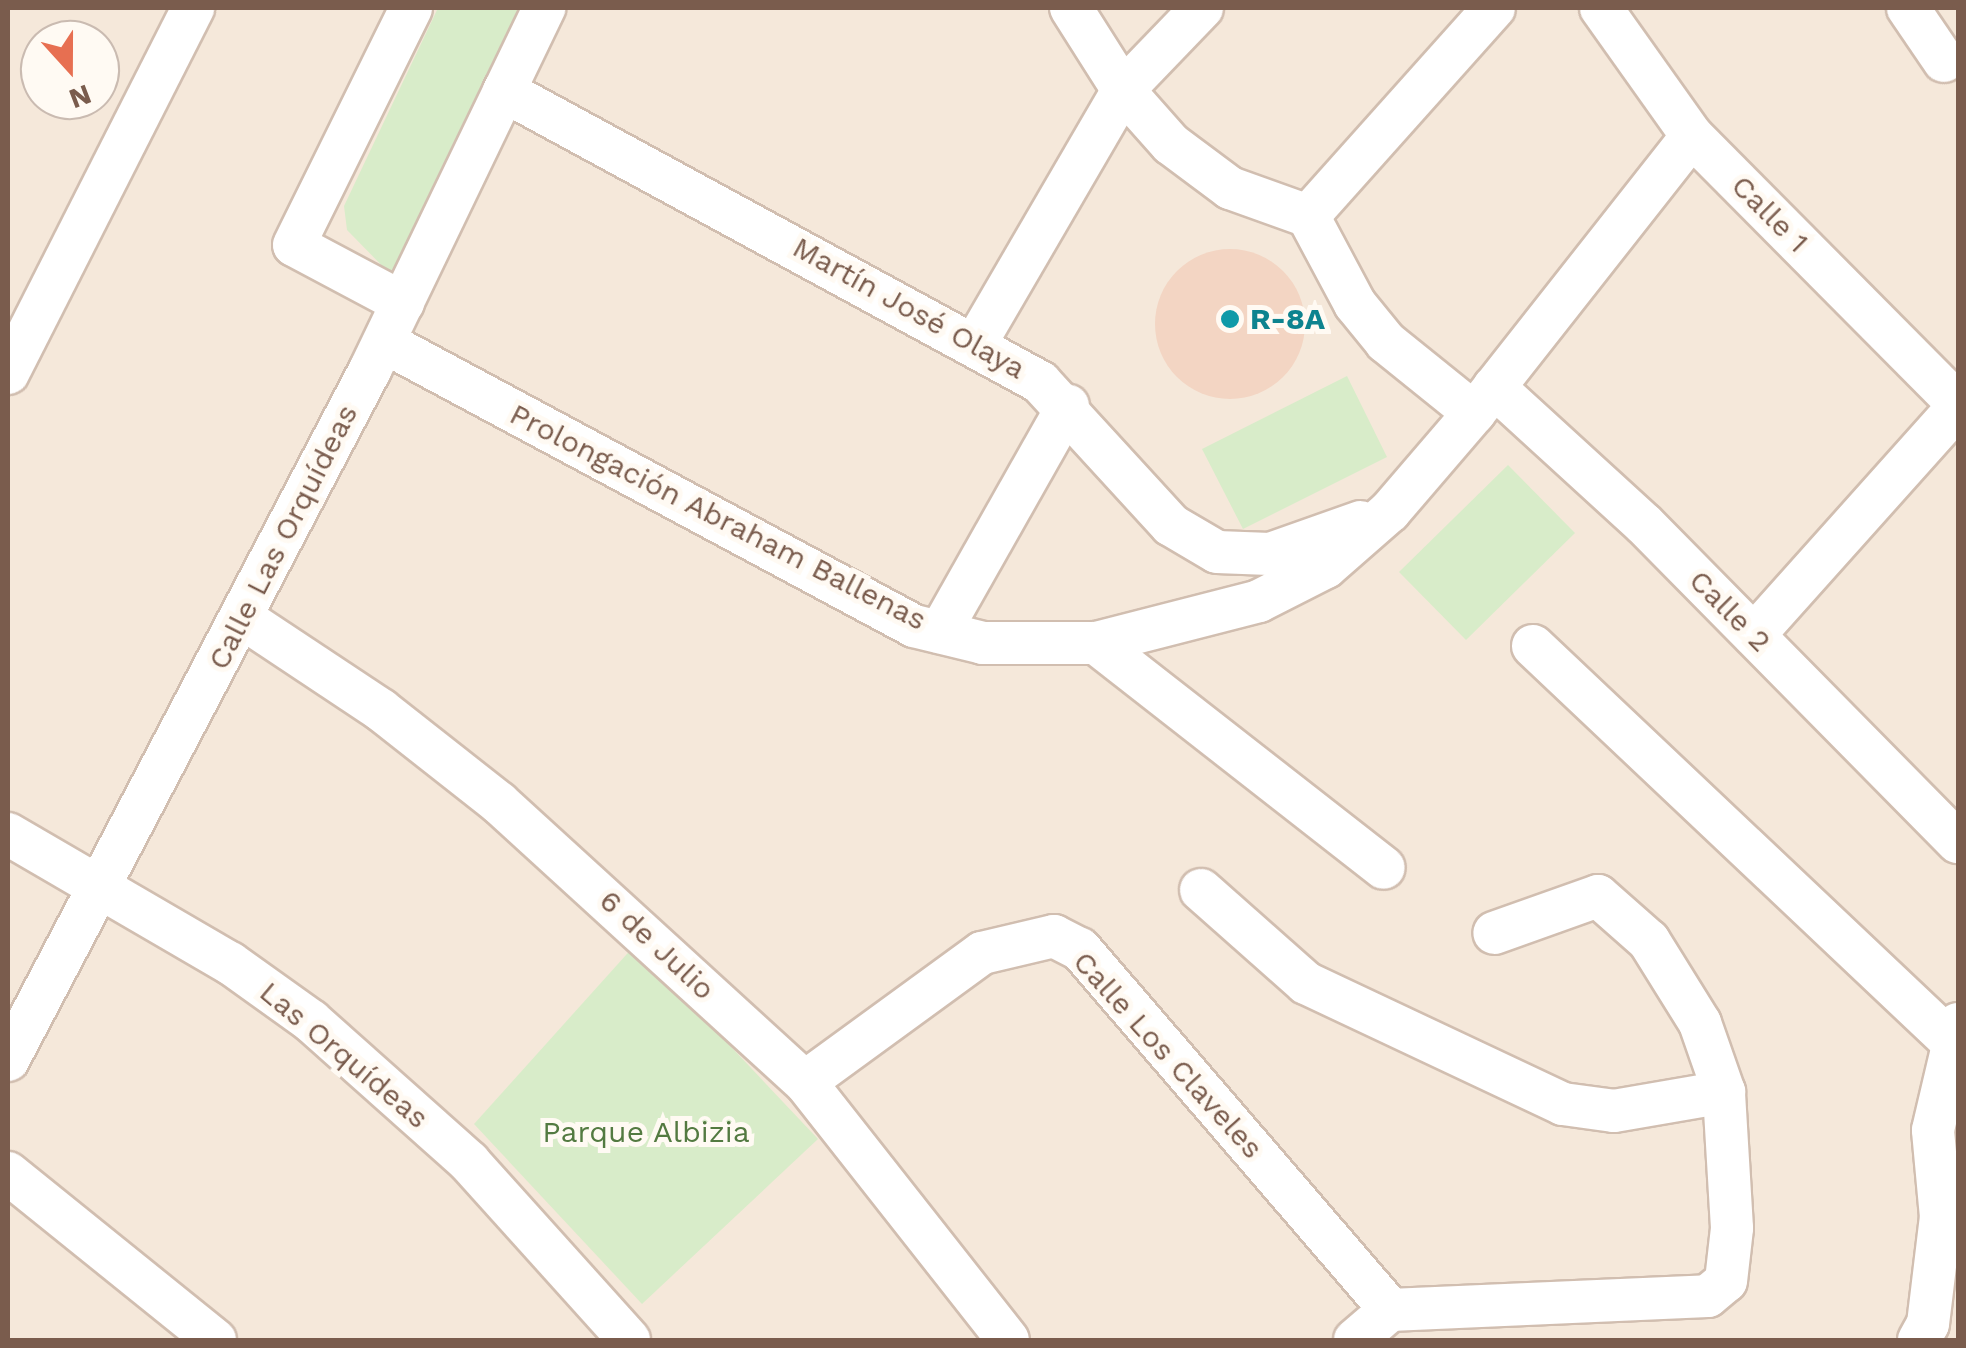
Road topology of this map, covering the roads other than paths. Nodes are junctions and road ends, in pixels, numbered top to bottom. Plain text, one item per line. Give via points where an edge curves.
1 (194, 8) edge
2 (411, 8) edge
3 (544, 8) edge
4 (1071, 8) edge
5 (1202, 8) edge
6 (1494, 8) edge
7 (1601, 8) edge
8 (1908, 8) edge
9 (1944, 62) dead end
10 (504, 90) junction
11 (1124, 90) junction
12 (1692, 136) junction
13 (1308, 216) junction
14 (22, 304) edge
15 (402, 304) junction
16 (977, 341) junction
17 (384, 342) junction
18 (8, 374) edge
19 (1484, 400) junction
20 (1958, 405) edge
21 (1068, 406) junction
22 (1390, 511) junction
23 (241, 617) junction
24 (940, 632) junction
25 (1754, 635) junction
26 (1096, 644) junction
27 (1533, 646) dead end
28 (8, 834) edge
29 (1958, 842) edge
30 (1384, 868) dead end
31 (102, 886) junction
32 (1201, 890) dead end
33 (1494, 933) dead end
34 (1954, 1032) edge
35 (8, 1060) edge
36 (805, 1082) junction
37 (1724, 1092) junction
38 (8, 1172) edge
39 (1949, 1204) edge
40 (1390, 1310) junction
41 (215, 1340) edge
42 (629, 1340) edge
43 (1008, 1340) edge
44 (1355, 1340) edge
45 (1919, 1340) edge

1 - 14 street
2 - 15 street via 294,246
3 - 10 street, Calle Las Orquídeas
4 - 11 street
5 - 11 street
6 - 13 street
7 - 12 street, Calle 1
8 - 9 street
10 - 15 street, Calle Las Orquídeas
10 - 16 street, Martín José Olaya
11 - 13 street via 1195,165 1230,188
11 - 16 street
12 - 19 street, Prolongación Abraham Ballenas
12 - 20 street, Calle 1
13 - 19 street, Calle 2 via 1354,304 1386,342
14 - 18 street
15 - 17 street, Calle Las Orquídeas
16 - 21 street, Martín José Olaya
17 - 23 street, Calle Las Orquídeas
17 - 24 street, Prolongación Abraham Ballenas via 914,626
19 - 22 street, Prolongación Abraham Ballenas
19 - 25 street, Calle 2
20 - 25 street
21 - 22 street, Martín José Olaya via 1171,525 1217,552 1270,554
21 - 24 street
22 - 26 street, Prolongación Abraham Ballenas via 1326,567 1260,601
23 - 31 street, Calle Las Orquídeas
23 - 36 street, 6 de Julio via 380,710 499,803
24 - 26 street, Prolongación Abraham Ballenas via 984,643
25 - 29 street, Calle 2
26 - 30 street
27 - 34 street
28 - 31 street, Las Orquídeas
31 - 35 street, Calle Las Orquídeas
31 - 42 street, Las Orquídeas via 230,963 361,1063 470,1162
32 - 37 street via 1306,983 1563,1104 1614,1112
33 - 37 street via 1598,896 1649,942 1700,1023
34 - 39 street via 1933,1130
36 - 40 street, Calle Los Claveles via 982,953 1054,936 1080,950
36 - 43 street, 6 de Julio
37 - 40 street via 1732,1228 1720,1292
38 - 41 street
39 - 45 street via 1928,1324
40 - 44 street

